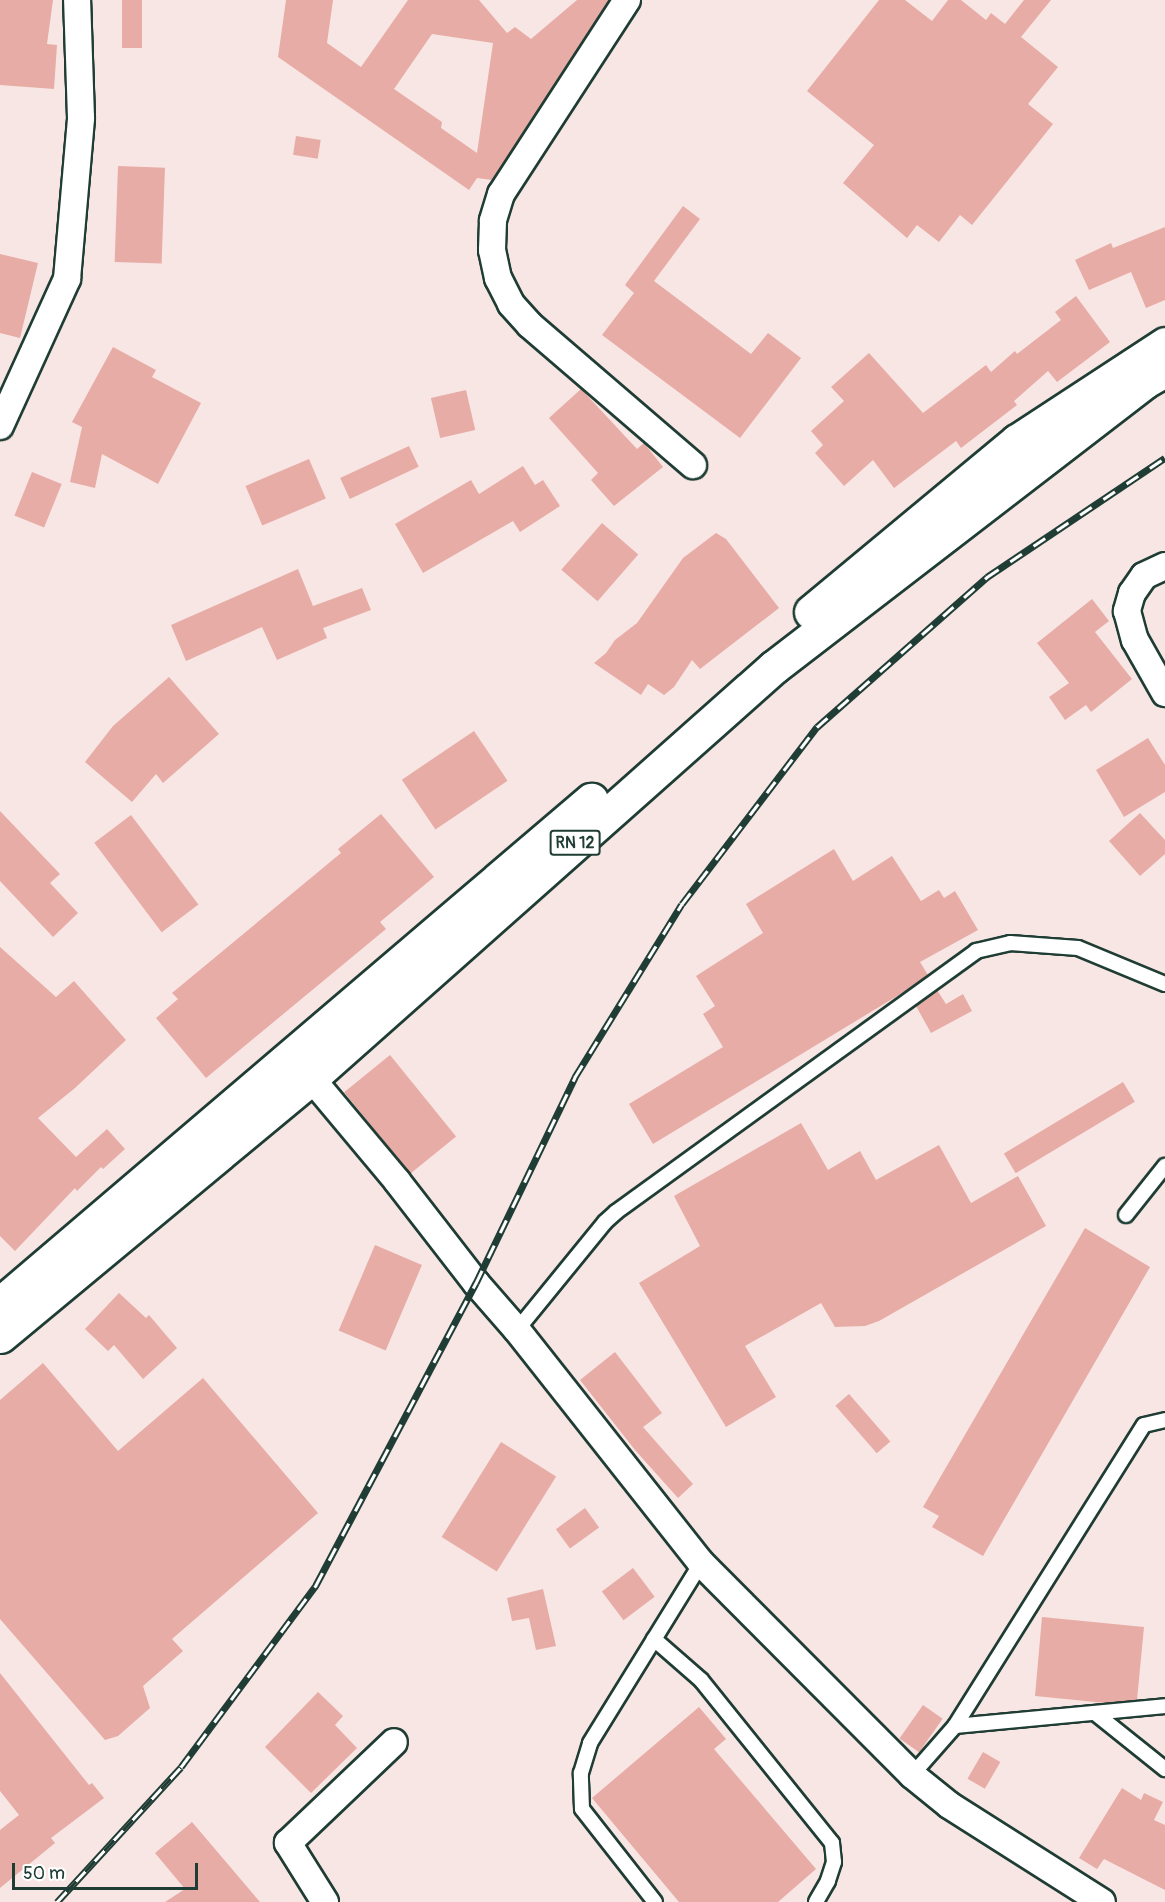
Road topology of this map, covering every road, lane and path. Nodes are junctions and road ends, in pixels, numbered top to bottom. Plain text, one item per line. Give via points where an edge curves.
1 (77, 0) edge
2 (627, 0) edge
3 (1165, 344) edge
4 (1165, 370) edge
5 (0, 426) edge
6 (693, 465) dead end
7 (1165, 566) edge
8 (1165, 693) edge
9 (1165, 984) edge
10 (311, 1078) junction
11 (1165, 1166) edge
12 (1126, 1215) dead end
13 (0, 1304) edge
14 (517, 1330) junction
15 (0, 1336) edge
16 (1165, 1420) edge
17 (700, 1563) junction
18 (654, 1639) junction
19 (1165, 1706) edge
20 (1095, 1713) junction
21 (955, 1726) junction
22 (394, 1742) dead end
23 (1165, 1770) edge
24 (912, 1775) junction
25 (325, 1902) edge
26 (655, 1902) edge
27 (816, 1902) edge
28 (1102, 1902) edge

1 - 5 street via 81,118 67,279
2 - 6 street via 501,194 493,221 492,250 498,278 511,304 530,325
3 - 13 highway, RN 12 via 1017,441 877,556
4 - 10 highway, RN 12 via 1144,382 774,667
7 - 8 street via 1144,576 1132,593 1127,611 1134,640
9 - 14 lane via 1078,948 1010,943 976,951 616,1212
10 - 14 street
10 - 15 highway, RN 12
11 - 12 lane
14 - 17 street
16 - 21 lane via 1144,1425
17 - 18 lane
17 - 24 street
18 - 26 lane via 590,1743 580,1773 582,1809
18 - 27 lane via 701,1680 832,1843 834,1862
19 - 20 lane
20 - 21 lane
20 - 23 lane
21 - 24 lane
22 - 25 street via 288,1843
24 - 28 street via 949,1805

